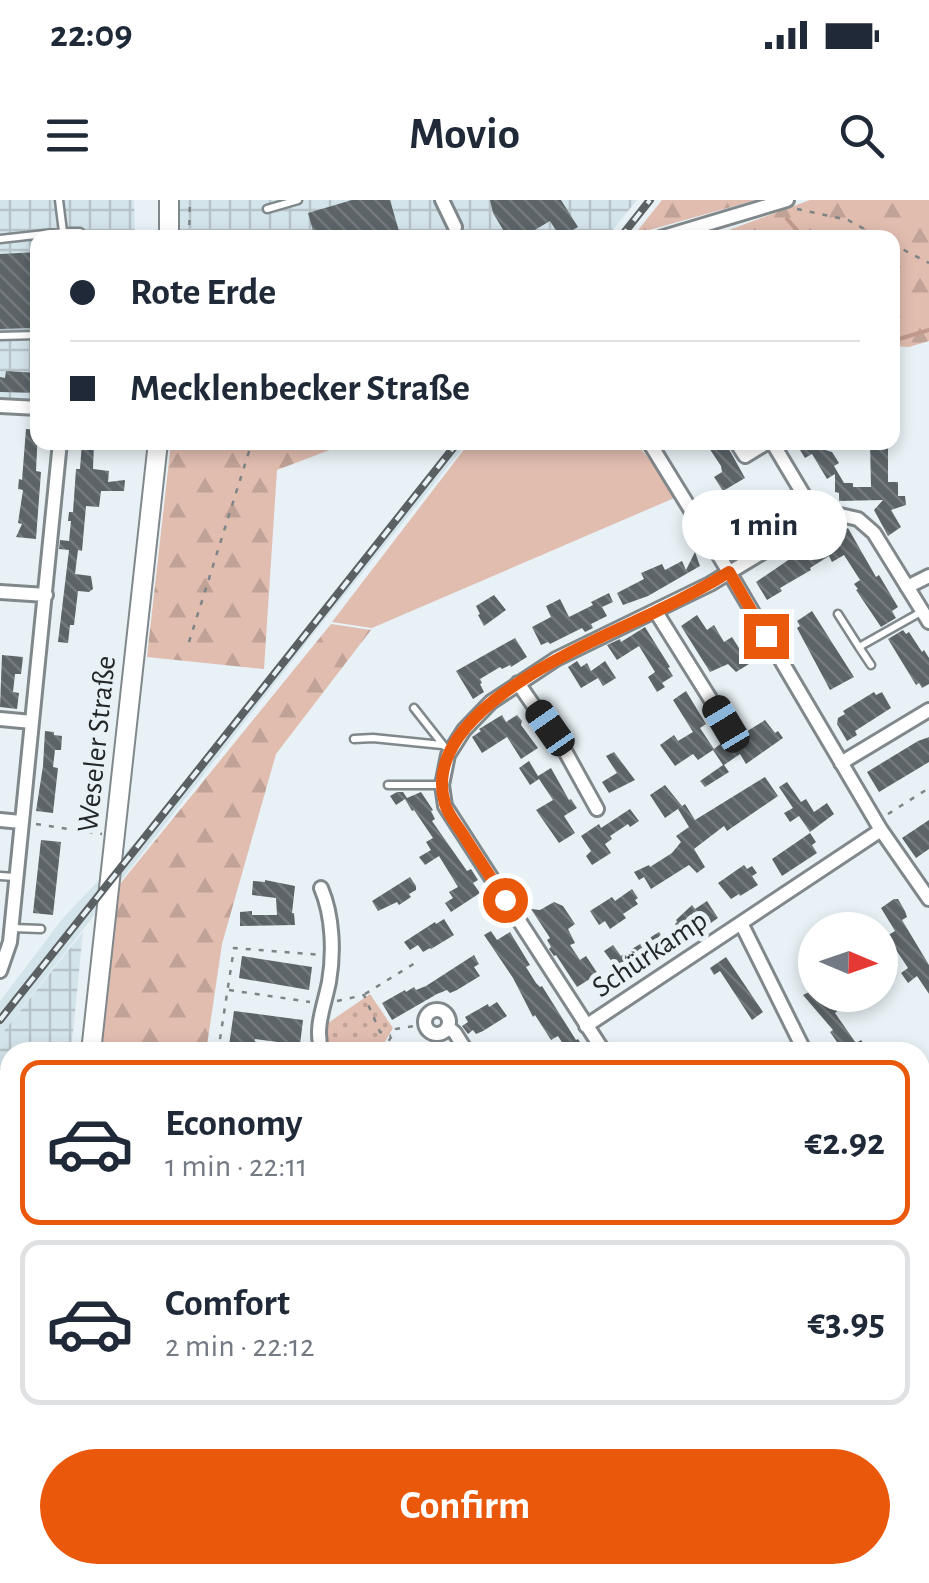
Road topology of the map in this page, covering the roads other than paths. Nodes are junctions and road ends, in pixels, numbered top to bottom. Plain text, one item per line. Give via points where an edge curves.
1 (59, 200) edge
2 (169, 200) edge
3 (298, 200) edge
4 (442, 200) edge
5 (782, 202) edge
6 (267, 208) dead end
7 (455, 227) dead end
8 (63, 230) edge
9 (169, 230) edge
10 (687, 230) edge
11 (30, 236) edge
12 (0, 239) edge
13 (30, 335) edge
14 (0, 336) edge
15 (0, 406) edge
16 (30, 408) edge
17 (59, 450) edge
18 (157, 450) edge
19 (654, 450) edge
20 (775, 450) edge
21 (818, 519) junction
22 (729, 572) junction
23 (929, 576) edge
24 (907, 587) junction
25 (0, 592) edge
26 (46, 595) junction
27 (656, 612) junction
28 (838, 614) dead end
29 (926, 617) edge
30 (859, 646) junction
31 (870, 666) dead end
32 (518, 683) junction
33 (414, 708) dead end
34 (929, 710) edge
35 (0, 719) edge
36 (32, 722) junction
37 (726, 724) dead end
38 (354, 739) dead end
39 (447, 747) junction
40 (840, 763) junction
41 (388, 785) dead end
42 (442, 786) junction
43 (597, 809) dead end
44 (0, 820) edge
45 (21, 822) junction
46 (881, 830) junction
47 (0, 876) edge
48 (16, 877) junction
49 (321, 888) dead end
50 (929, 899) edge
51 (741, 923) junction
52 (12, 928) junction
53 (41, 928) dead end
54 (0, 971) edge
55 (426, 1024) road end
56 (586, 1026) junction
57 (91, 1042) edge
58 (320, 1042) edge
59 (462, 1042) edge
60 (597, 1042) edge
61 (800, 1042) edge

1 - 8 lane
2 - 9 main road
3 - 6 lane
4 - 7 street
5 - 10 street
11 - 12 lane
13 - 14 lane
15 - 16 street
17 - 26 street
18 - 57 main road, Weseler Straße
19 - 22 street
20 - 21 street
21 - 22 street
21 - 24 street via 858,519 874,532
22 - 27 street
22 - 40 street
23 - 24 street
24 - 29 street
25 - 26 street
26 - 36 street
27 - 32 street
27 - 37 street
28 - 30 lane
29 - 30 lane
30 - 31 lane
32 - 39 street
32 - 43 street
33 - 39 lane
34 - 40 street
35 - 36 street
36 - 45 street
38 - 39 lane
39 - 42 street
40 - 46 street
41 - 42 lane
42 - 56 street via 445,806
44 - 45 street
45 - 48 street
46 - 50 street
46 - 51 street, Schürkamp
47 - 48 lane
48 - 52 street
49 - 58 street via 329,908 330,955
51 - 56 street, Schürkamp
51 - 61 street, Schürkamp
52 - 53 lane
52 - 54 street
55 - 59 street via 439,1011
56 - 60 street

